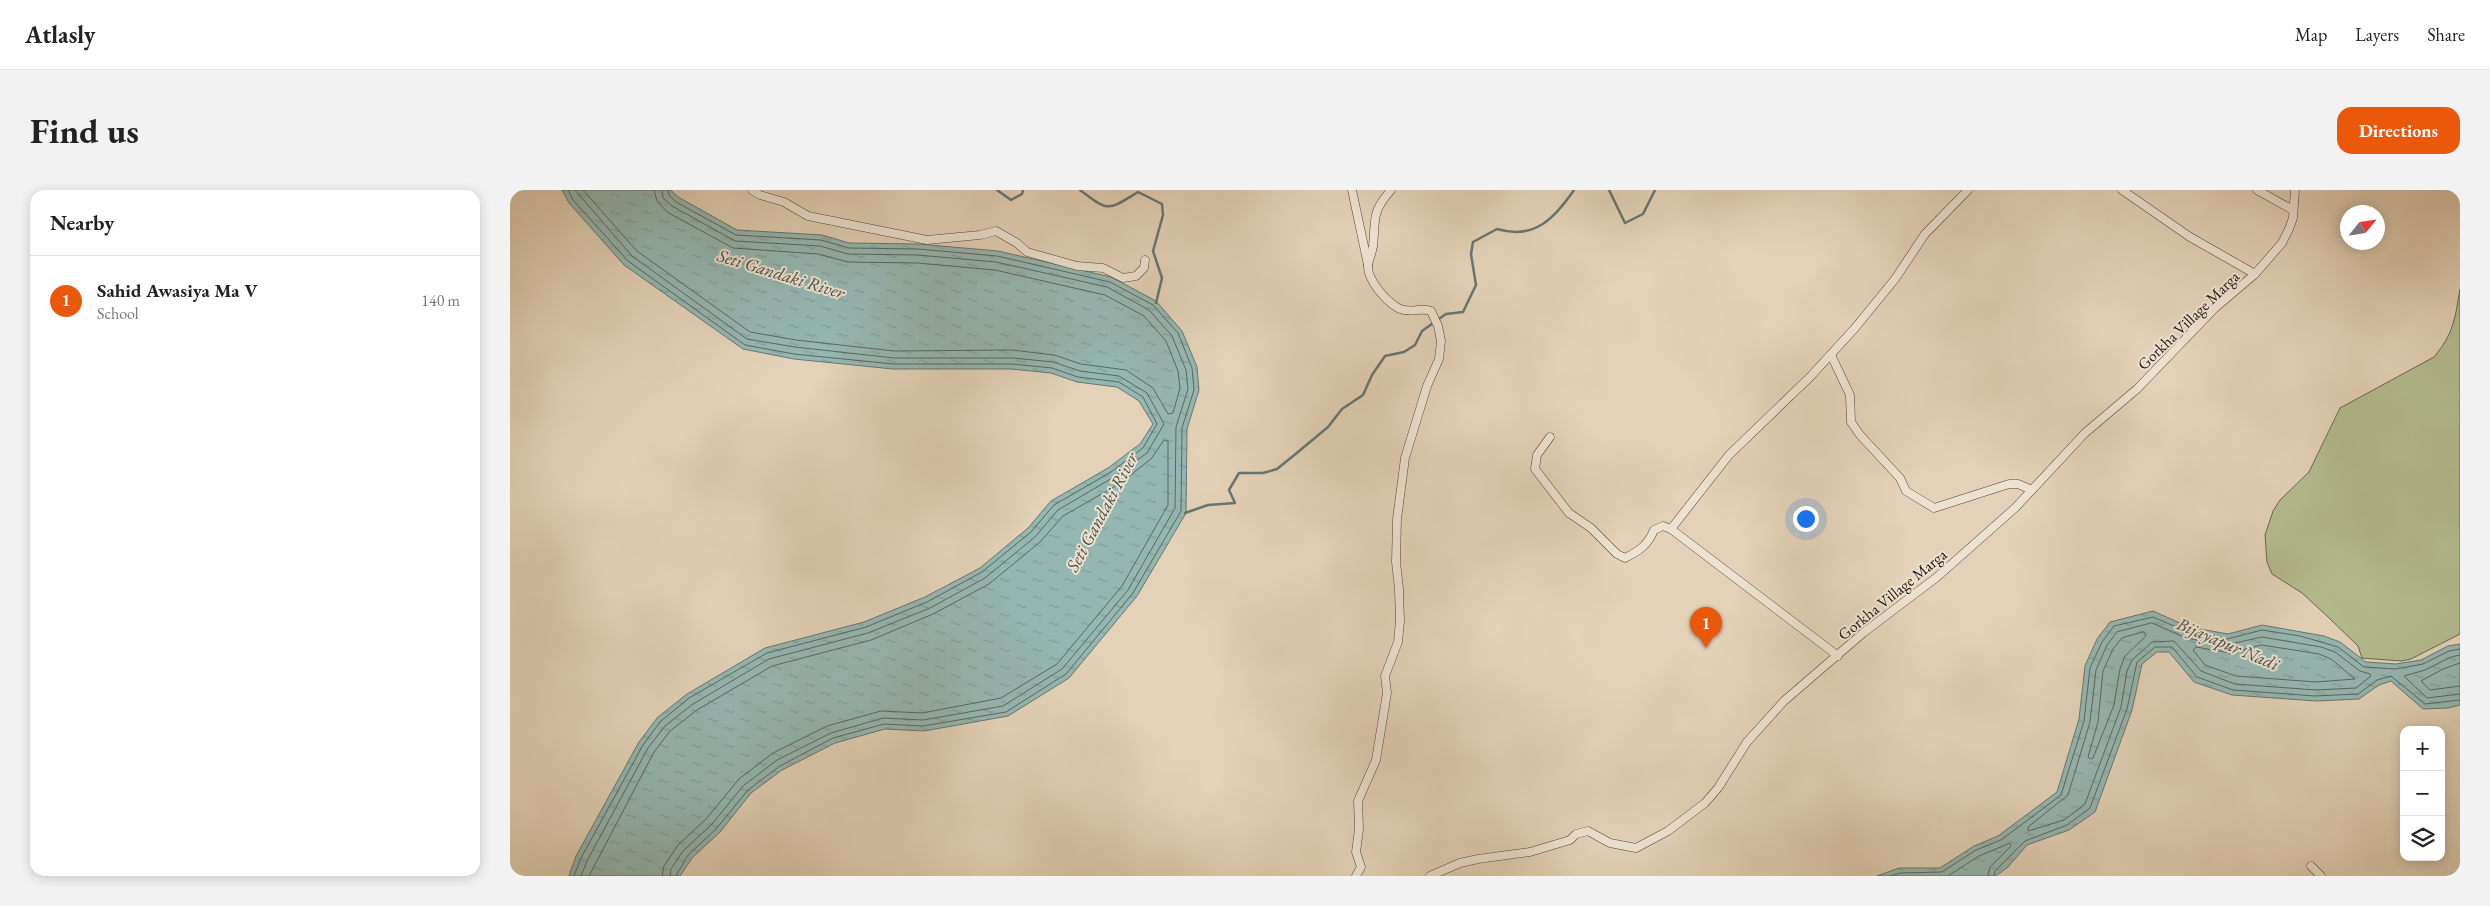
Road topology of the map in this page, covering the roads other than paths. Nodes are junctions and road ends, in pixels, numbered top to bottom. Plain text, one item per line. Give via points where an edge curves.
1 (752, 190) edge
2 (1352, 190) edge
3 (1391, 190) edge
4 (1968, 190) edge
5 (2122, 190) edge
6 (2257, 190) edge
7 (2295, 190) edge
8 (2293, 210) junction
9 (1145, 260) dead end
10 (1368, 265) junction
11 (2255, 274) junction
12 (1831, 355) junction
13 (1550, 437) dead end
14 (2032, 490) junction
15 (1671, 529) junction
16 (1838, 656) junction
17 (2311, 866) dead end
18 (1356, 876) edge
19 (1430, 876) edge
20 (2321, 876) edge

1 - 9 street via 784,202 808,216 928,240 996,231 1026,252 1077,266 1103,268 1123,278 1136,276 1144,268
2 - 10 street
3 - 10 street via 1374,214 1373,244
4 - 12 street via 1925,234 1895,279
5 - 11 street via 2190,237
6 - 8 street
7 - 8 street, Gorkha Village Marga
8 - 11 street, Gorkha Village Marga via 2282,243
10 - 18 street via 1375,285 1390,303 1404,310 1423,308 1431,311 1441,341 1439,359 1427,386 1405,458 1397,519 1398,635 1385,676 1387,693 1376,760 1358,801 1356,852 1362,868
11 - 14 street, Gorkha Village Marga via 2215,308 2137,389 2085,433
12 - 14 street via 1850,395 1852,422 1875,453 1900,478 1906,492 1934,508 2009,484
12 - 15 street via 1729,455
13 - 15 street via 1537,455 1535,469 1569,513 1591,528 1617,554 1624,558 1636,553 1649,542 1654,530 1663,526
14 - 16 street, Gorkha Village Marga via 1938,577
15 - 16 street
16 - 19 street, Gorkha Village Marga via 1784,701 1747,742 1705,803 1668,831 1636,848 1610,843 1588,831 1530,852 1460,863
17 - 20 street

